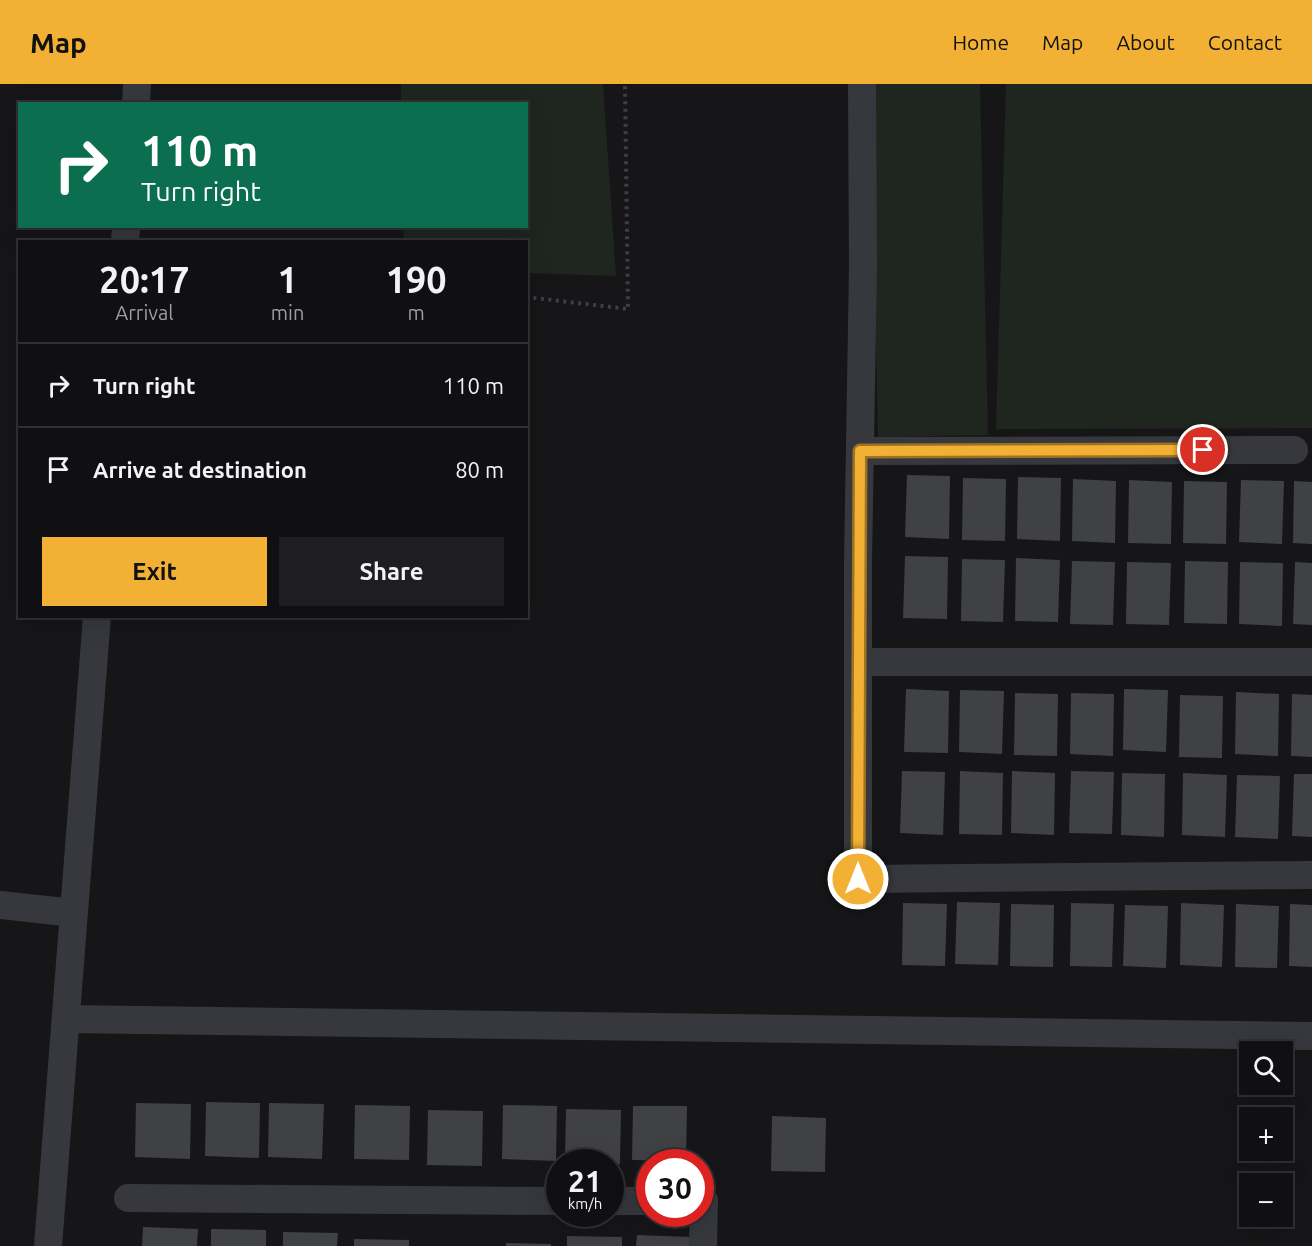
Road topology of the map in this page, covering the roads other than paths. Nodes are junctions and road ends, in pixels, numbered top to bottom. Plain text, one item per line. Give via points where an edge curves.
1 (137, 84) edge
2 (862, 84) edge
3 (136, 102) edge
4 (1294, 450) dead end
5 (860, 451) junction
6 (97, 618) edge
7 (858, 662) junction
8 (1312, 662) edge
9 (1312, 875) edge
10 (0, 905) edge
11 (74, 913) junction
12 (66, 1019) junction
13 (1312, 1036) edge
14 (128, 1198) dead end
15 (546, 1201) edge
16 (703, 1227) edge
17 (48, 1246) edge
18 (703, 1246) edge

1 - 3 street
2 - 5 street
4 - 5 street
5 - 7 street
6 - 11 street
7 - 8 street
7 - 9 street via 858,879
10 - 11 street
11 - 12 street
12 - 13 street
12 - 17 street
14 - 15 street
16 - 18 street

